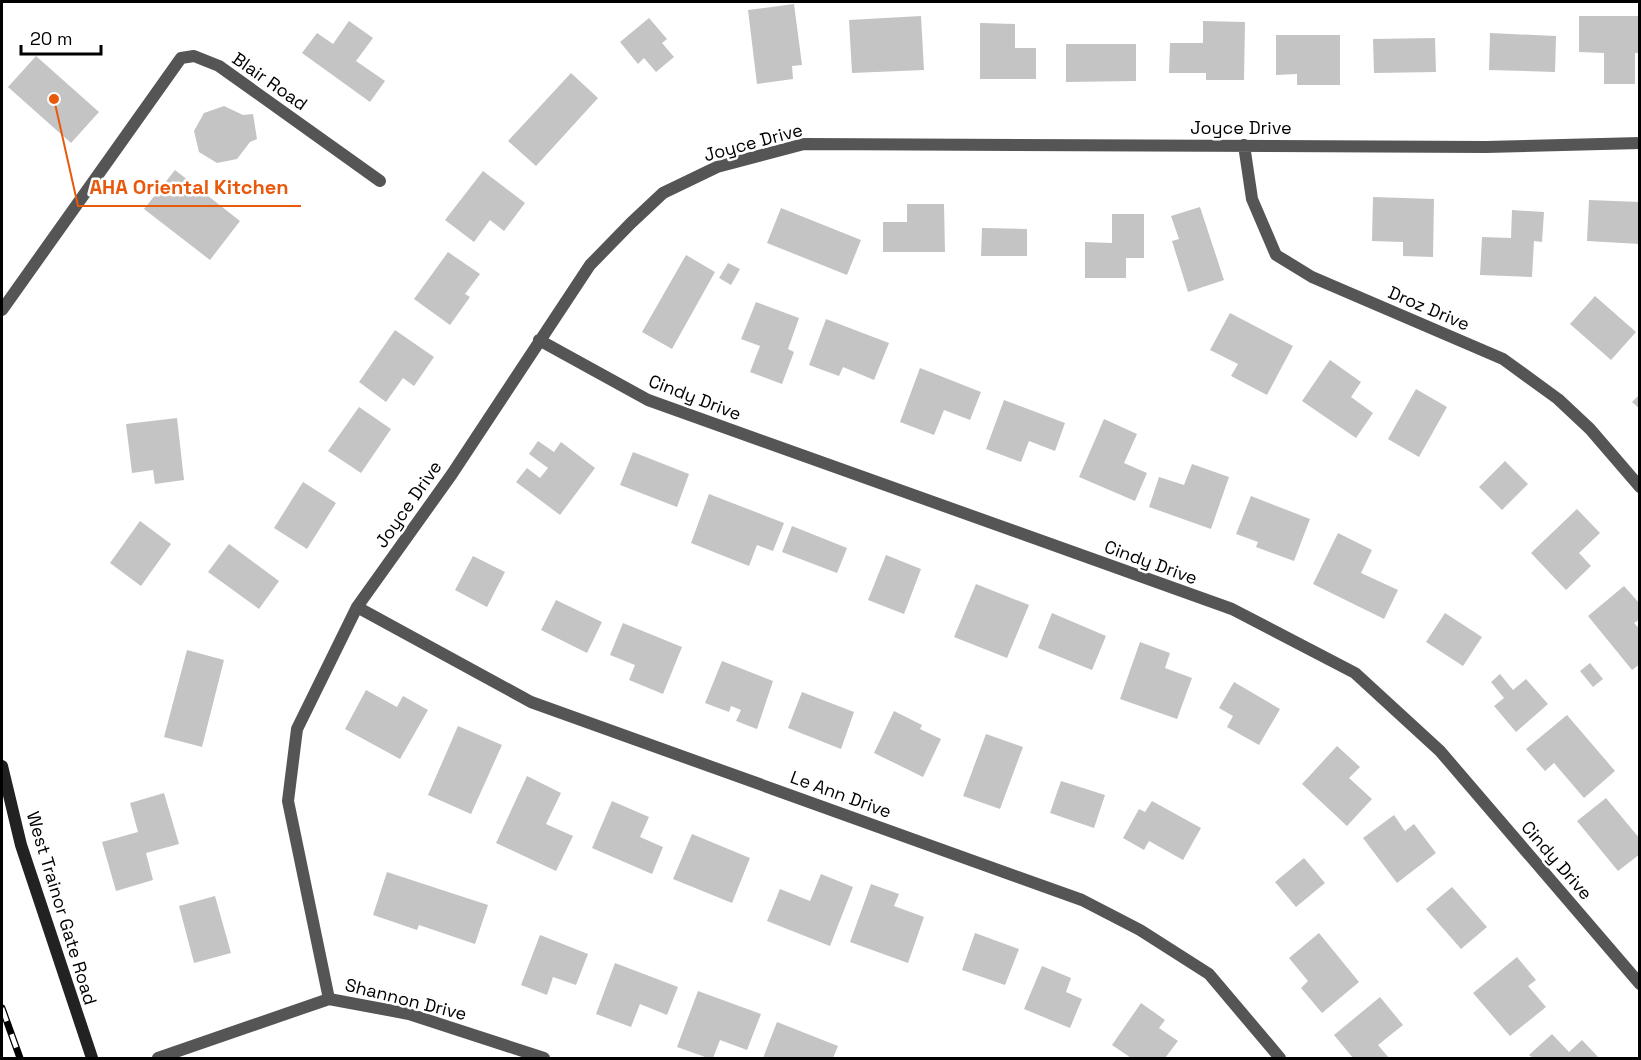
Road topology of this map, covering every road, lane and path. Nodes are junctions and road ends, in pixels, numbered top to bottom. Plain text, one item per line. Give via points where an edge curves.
1 (1640, 143) edge
2 (1244, 145) junction
3 (380, 181) dead end
4 (2, 310) edge
5 (539, 340) junction
6 (1640, 487) edge
7 (357, 607) junction
8 (2, 766) edge
9 (1640, 984) edge
10 (329, 999) junction
11 (92, 1059) edge
12 (158, 1059) edge
13 (544, 1059) edge
14 (1280, 1059) edge

1 - 2 street, Joyce Drive via 1486,147
2 - 5 street, Joyce Drive via 804,144 717,167 663,193 631,223 590,266
2 - 6 street, Droz Drive via 1252,199 1276,255 1312,277 1503,359 1558,399
3 - 4 street, Blair Road via 219,66 194,56 181,58
5 - 7 street, Joyce Drive via 452,474
5 - 9 street, Cindy Drive via 648,400 1232,609 1355,673 1440,751
7 - 10 street, Joyce Drive via 297,729 288,801
7 - 14 street, Le Ann Drive via 531,702 1082,900 1140,930 1209,974
8 - 11 main road, West Trainor Gate Road via 21,845
10 - 12 street, Shannon Drive
10 - 13 street, Shannon Drive via 409,1014

